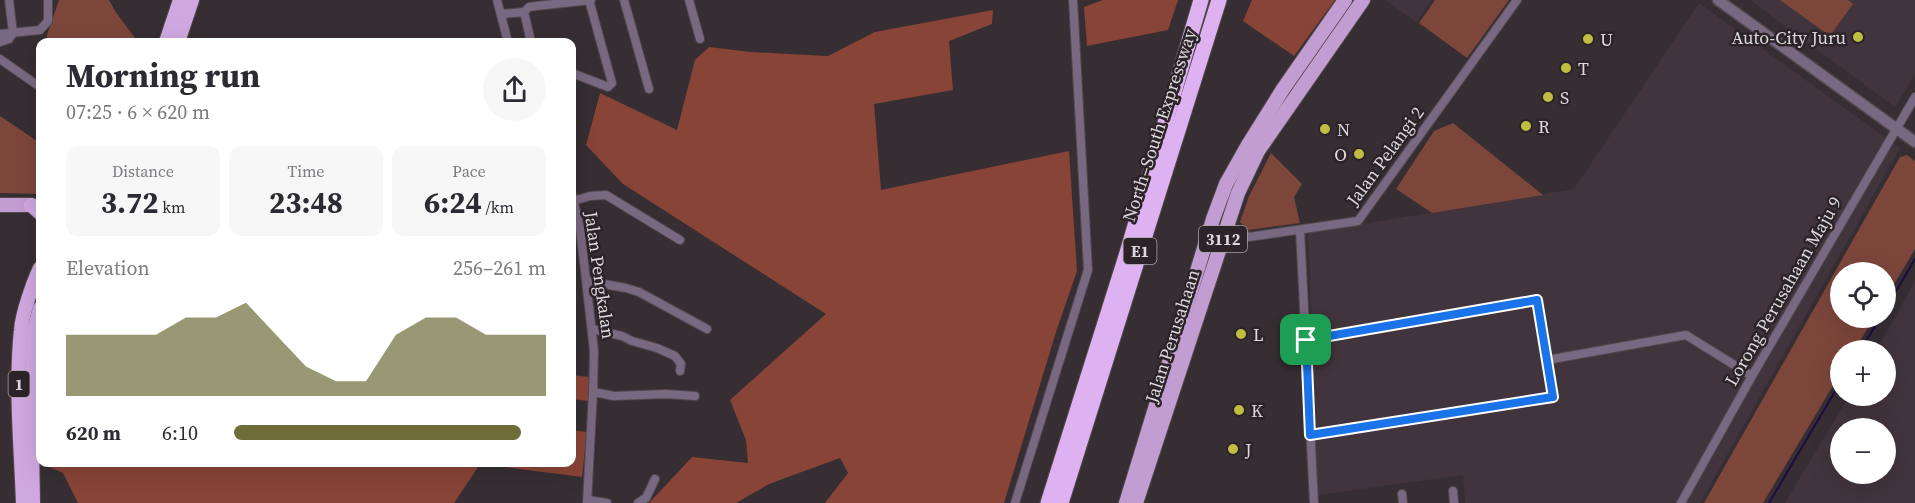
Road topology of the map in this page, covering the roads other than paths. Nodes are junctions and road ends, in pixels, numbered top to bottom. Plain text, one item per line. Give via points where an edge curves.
1 (9, 0) edge
2 (48, 0) edge
3 (180, 0) edge
4 (192, 0) edge
5 (497, 0) edge
6 (590, 0) edge
7 (624, 0) edge
8 (689, 0) edge
9 (1073, 0) edge
10 (1201, 0) edge
11 (1219, 0) edge
12 (1345, 0) edge
13 (1363, 0) edge
14 (1517, 0) edge
15 (1719, 0) edge
16 (524, 12) junction
17 (501, 14) junction
18 (13, 33) junction
19 (0, 34) edge
20 (167, 38) edge
21 (179, 38) edge
22 (507, 38) edge
23 (530, 38) edge
24 (700, 39) dead end
25 (0, 42) edge
26 (0, 59) edge
27 (576, 75) edge
28 (36, 84) edge
29 (649, 89) dead end
30 (1915, 97) edge
31 (1896, 128) junction
32 (1915, 142) edge
33 (576, 198) edge
34 (0, 205) edge
35 (36, 207) edge
36 (576, 213) edge
37 (1228, 226) junction
38 (1300, 230) junction
39 (680, 240) dead end
40 (36, 281) edge
41 (587, 281) junction
42 (36, 323) edge
43 (592, 329) junction
44 (707, 329) dead end
45 (1306, 340) junction
46 (1547, 360) junction
47 (680, 371) dead end
48 (1752, 376) junction
49 (593, 392) junction
50 (695, 396) dead end
51 (1310, 435) junction
52 (655, 479) dead end
53 (1453, 491) dead end
54 (587, 501) edge
55 (22, 503) edge
56 (33, 503) edge
57 (607, 503) edge
58 (638, 503) edge
59 (1015, 503) edge
60 (1048, 503) edge
61 (1061, 503) edge
62 (1126, 503) edge
63 (1136, 503) edge
64 (1314, 503) edge
65 (1454, 503) edge
66 (1681, 503) edge

1 - 18 street
2 - 18 street via 48,21 40,30
3 - 20 highway
4 - 21 highway
5 - 17 street
6 - 16 street via 529,7
6 - 27 street via 612,83 608,87
7 - 29 street
8 - 24 street
9 - 59 street via 1088,270
10 - 60 highway, North–South Expressway / E1
11 - 61 highway, North–South Expressway / E1
12 - 62 main road, Jalan Perusahaan / 3112 via 1283,89 1226,184
13 - 37 main road, Jalan Perusahaan / 3112 via 1258,151
14 - 38 street, Jalan Pelangi 2 via 1358,221
15 - 31 street
16 - 17 street
16 - 23 street
17 - 22 street
18 - 19 street
18 - 25 street
26 - 28 street
30 - 31 street, Lorong Perusahaan Maju 9
31 - 32 street
31 - 48 street, Lorong Perusahaan Maju 9
33 - 39 street via 606,195
34 - 35 main road
36 - 41 street, Jalan Pengkalan
37 - 38 street, Jalan Pelangi 2 via 1249,237
37 - 63 main road, Jalan Perusahaan / 3112
38 - 45 street
40 - 55 highway, 1 via 21,328
41 - 43 street, Jalan Pengkalan
41 - 44 street via 639,292
42 - 56 highway, 1 via 31,393
43 - 47 street via 675,356 681,364
43 - 49 street, Jalan Pengkalan
45 - 46 street via 1537,300
45 - 51 street
46 - 48 street via 1686,335
46 - 51 street via 1553,397
48 - 66 street, Lorong Perusahaan Maju 9
49 - 50 street via 614,396
49 - 54 street, Jalan Pengkalan
51 - 64 street
52 - 58 street via 646,498
53 - 65 street
54 - 57 street

